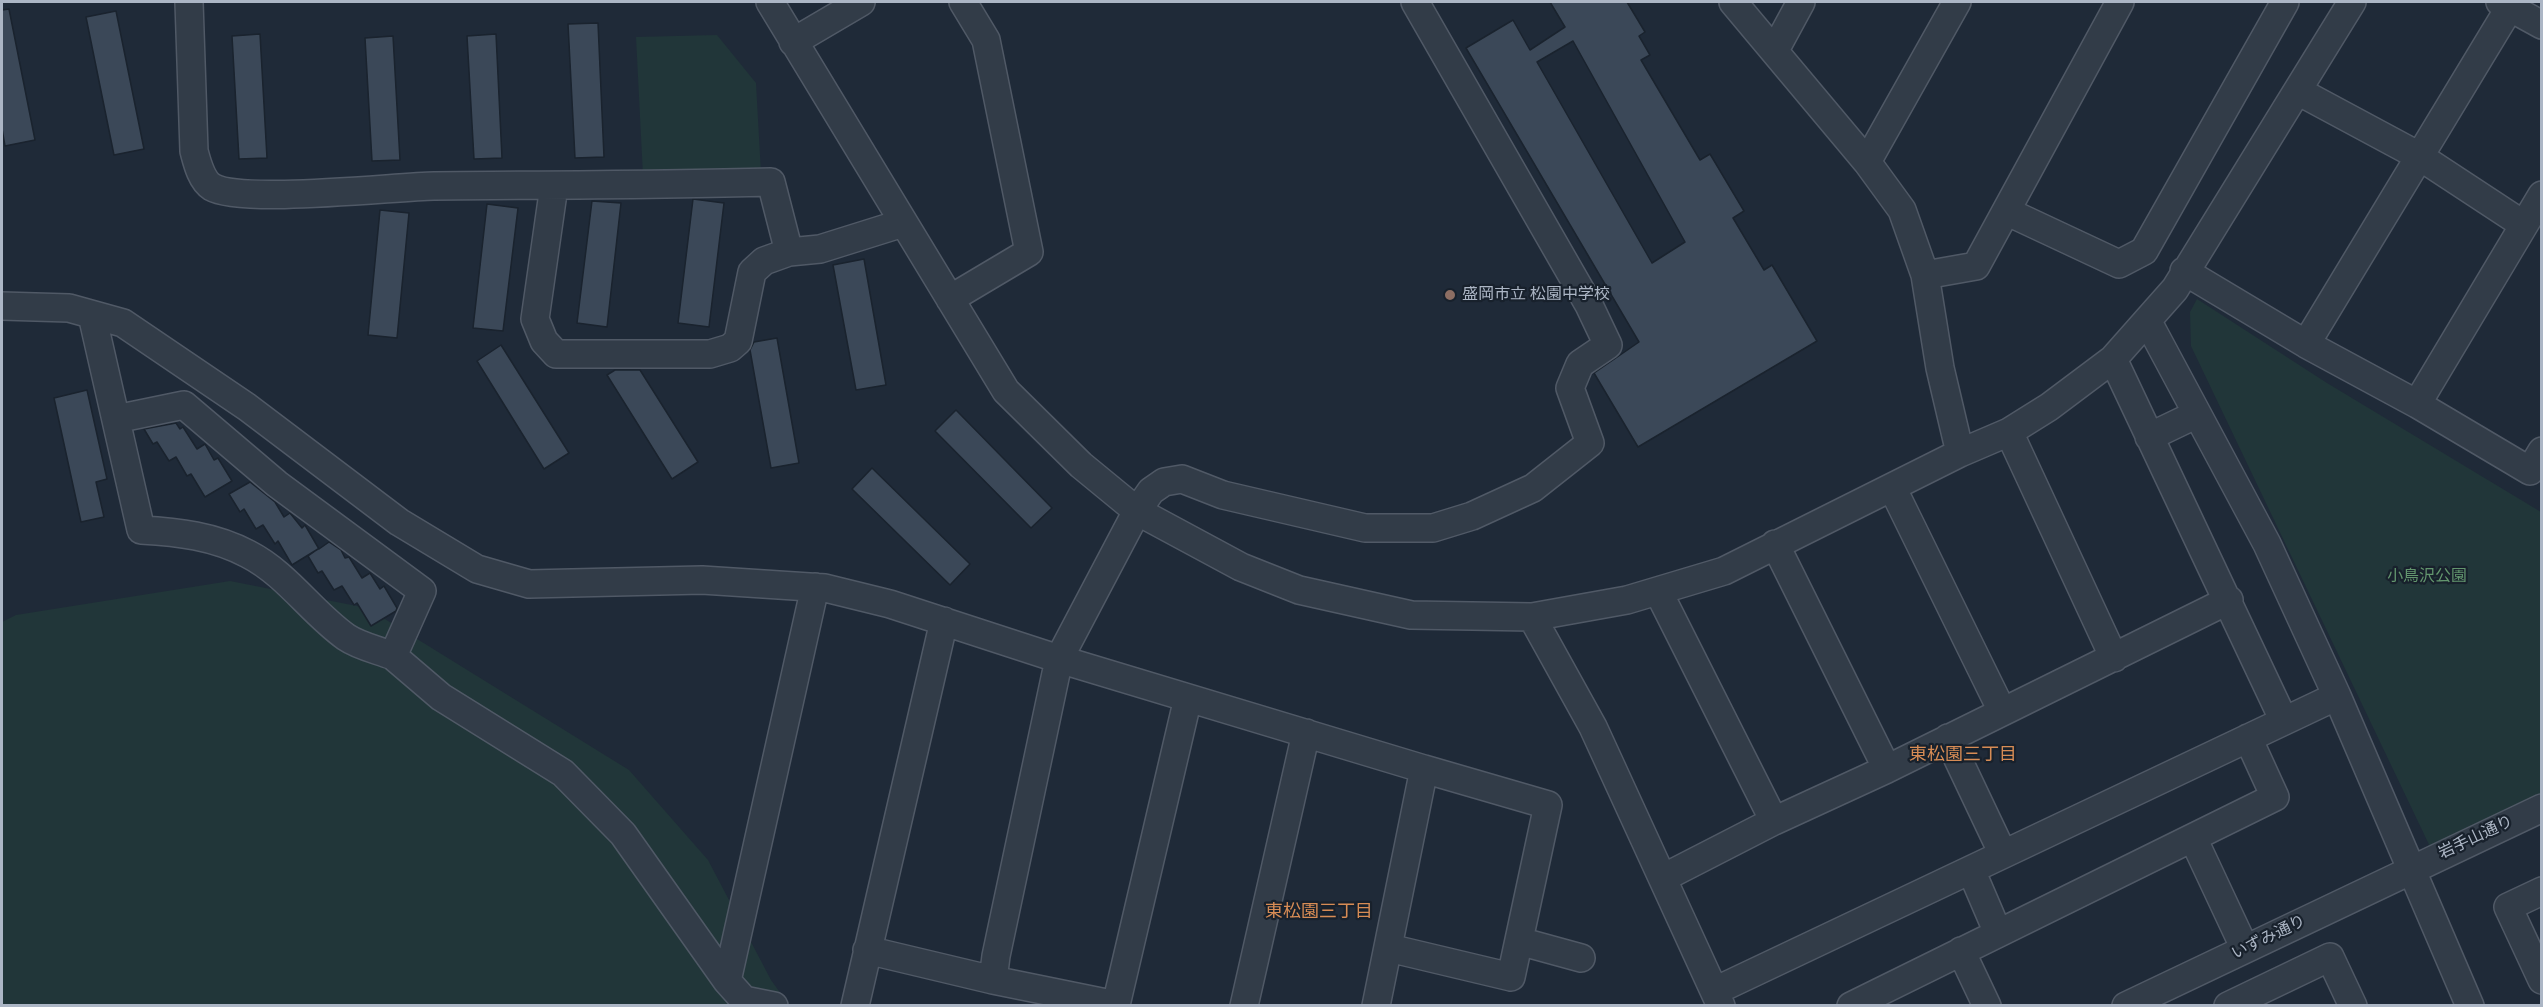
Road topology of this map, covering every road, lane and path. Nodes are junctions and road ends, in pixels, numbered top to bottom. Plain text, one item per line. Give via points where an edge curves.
1 (189, 2) edge
2 (770, 2) edge
3 (861, 2) edge
4 (1415, 2) edge
5 (1733, 2) edge
6 (1801, 2) edge
7 (1957, 2) edge
8 (2120, 2) edge
9 (2285, 2) edge
10 (2352, 2) edge
11 (2508, 3) edge
12 (975, 7) edge
13 (2541, 25) edge
14 (793, 42) junction
15 (1775, 50) junction
16 (2298, 91) junction
17 (2420, 156) junction
18 (1868, 162) junction
19 (554, 186) junction
20 (2541, 195) edge
21 (2008, 212) junction
22 (903, 223) junction
23 (2524, 225) junction
24 (789, 252) junction
25 (2184, 271) junction
26 (1925, 275) junction
27 (950, 299) junction
28 (2, 306) edge
29 (92, 315) junction
30 (2148, 322) junction
31 (2306, 344) junction
32 (2113, 359) junction
33 (2417, 404) junction
34 (2197, 414) junction
35 (116, 419) junction
36 (2009, 432) junction
37 (2149, 437) junction
38 (1960, 453) junction
39 (2538, 467) edge
40 (1892, 487) junction
41 (1137, 511) junction
42 (1775, 544) junction
43 (815, 587) junction
44 (1658, 591) junction
45 (2229, 600) junction
46 (1532, 617) junction
47 (945, 621) junction
48 (393, 656) junction
49 (2114, 658) junction
50 (1059, 659) junction
51 (2337, 696) junction
52 (1188, 698) junction
53 (2002, 711) junction
54 (2284, 721) junction
55 (1306, 733) junction
56 (1948, 738) junction
57 (2248, 738) junction
58 (1424, 769) junction
59 (1887, 769) junction
60 (2541, 808) edge
61 (1774, 820) junction
62 (2193, 838) junction
63 (2003, 854) junction
64 (2411, 868) junction
65 (1971, 870) junction
66 (1664, 878) junction
67 (2541, 891) edge
68 (1998, 933) junction
69 (1519, 941) junction
70 (1389, 948) junction
71 (2245, 949) junction
72 (867, 950) junction
73 (1961, 951) junction
74 (1581, 958) dead end
75 (2541, 978) edge
76 (993, 980) junction
77 (727, 981) junction
78 (1718, 998) edge
79 (774, 1005) edge
80 (855, 1005) edge
81 (1118, 1005) edge
82 (1244, 1005) edge
83 (1376, 1005) edge
84 (1851, 1005) edge
85 (1987, 1005) edge
86 (2126, 1005) edge
87 (2228, 1005) edge
88 (2353, 1005) edge
89 (2470, 1005) edge

1 - 19 street via 194,151 200,170 212,186 247,195 432,186
2 - 14 street
3 - 14 street
4 - 41 street via 1589,305 1608,345 1580,364 1570,388 1590,443 1533,488 1472,516 1432,528 1365,528 1222,495 1182,479 1151,491
5 - 15 street
6 - 15 street
7 - 18 street
8 - 21 street
9 - 21 street via 2144,251 2119,264
10 - 16 street
11 - 13 street
11 - 17 street
12 - 27 street via 986,40 1029,252
14 - 22 street
15 - 18 street
16 - 17 street
16 - 25 street
17 - 23 street
17 - 31 street
18 - 26 street via 1902,210
19 - 24 street via 771,182
19 - 24 street via 535,319 544,341 556,354 710,354 730,348 738,341 752,272 764,261
20 - 23 street
21 - 26 street via 1976,266
22 - 24 street via 820,249
22 - 27 street
23 - 33 street
25 - 30 street via 2175,289
25 - 31 street
26 - 38 street via 1940,368
27 - 41 street via 1006,391 1081,465
28 - 29 street via 69,308
29 - 35 street
29 - 43 street via 123,323 247,407 399,522 477,569 529,584 702,580
30 - 32 street
30 - 34 street
31 - 33 street
32 - 36 street
32 - 37 street
33 - 39 street
34 - 37 street
34 - 51 street via 2268,544
35 - 48 street via 141,530 182,532 249,554 281,576 348,638
35 - 48 street via 184,405 277,484 422,591
36 - 38 street
36 - 49 street
37 - 45 street
38 - 40 street
40 - 42 street
40 - 53 street
41 - 46 street via 1241,567 1299,590 1411,615
41 - 50 street
42 - 44 street via 1724,571
42 - 59 street
43 - 47 street
43 - 77 street
44 - 46 street via 1587,609
44 - 61 street
45 - 49 street
45 - 54 street
46 - 66 street via 1593,727
47 - 50 street
47 - 72 street
48 - 77 street via 441,697 562,773 623,834
49 - 53 street
50 - 52 street
50 - 76 street
51 - 54 street
51 - 64 street
52 - 55 street
52 - 81 street
53 - 56 street
54 - 57 street
55 - 58 street
55 - 82 street
56 - 59 street
56 - 63 street
57 - 62 street via 2275,797
57 - 63 street
58 - 69 street via 1548,805
58 - 70 street
59 - 61 street
60 - 64 street, 岩手山通り
61 - 66 street
62 - 68 street
62 - 71 street
63 - 65 street
64 - 71 street, いずみ通り
64 - 89 street
65 - 68 street
65 - 78 street
66 - 78 street
67 - 75 street via 2508,907
68 - 73 street
69 - 70 street via 1511,977
69 - 74 street
70 - 83 street
71 - 86 street, いずみ通り
72 - 76 street
72 - 80 street
73 - 84 street
73 - 85 street
76 - 81 street
77 - 79 street via 744,1000
87 - 88 street via 2330,957

